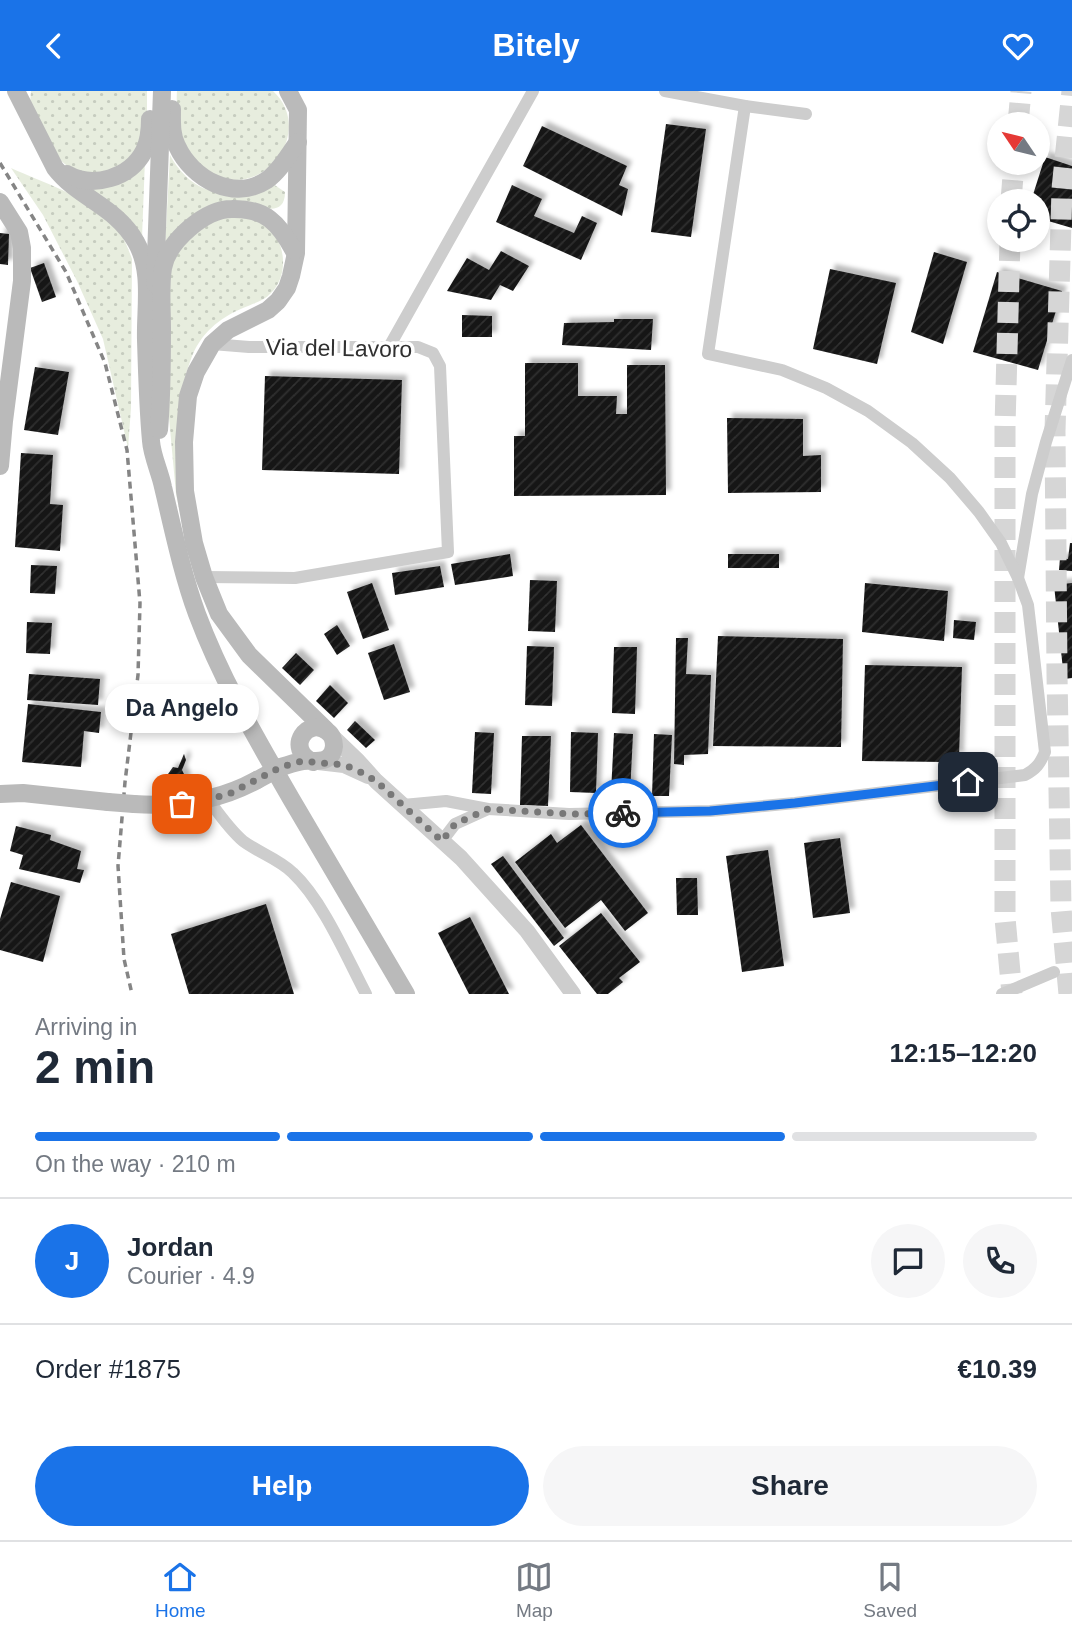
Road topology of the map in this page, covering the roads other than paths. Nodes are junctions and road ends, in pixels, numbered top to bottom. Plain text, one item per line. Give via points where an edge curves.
1 (16, 91) edge
2 (26, 91) edge
3 (152, 91) edge
4 (162, 91) edge
5 (172, 91) edge
6 (288, 91) edge
7 (533, 91) edge
8 (665, 91) edge
9 (745, 106) junction
10 (25, 109) junction
11 (806, 114) dead end
12 (298, 142) junction
13 (48, 153) junction
14 (267, 179) junction
15 (297, 198) junction
16 (0, 202) edge
17 (266, 215) junction
18 (296, 253) junction
19 (212, 344) junction
20 (389, 347) junction
21 (1072, 360) edge
22 (159, 440) junction
23 (0, 454) edge
24 (0, 466) edge
25 (162, 479) junction
26 (204, 577) junction
27 (1018, 578) junction
28 (295, 701) junction
29 (329, 734) junction
30 (301, 739) junction
31 (316, 762) junction
32 (281, 767) junction
33 (376, 781) junction
34 (0, 784) edge
35 (23, 793) junction
36 (0, 794) edge
37 (208, 799) junction
38 (403, 805) junction
39 (488, 809) junction
40 (442, 841) junction
41 (1054, 972) dead end
42 (366, 994) edge
43 (406, 994) edge
44 (573, 994) edge
45 (1002, 994) edge

1 - 10 main road
2 - 10 main road
3 - 13 main road via 149,137 143,153 117,176 90,182 73,177
4 - 22 main road via 154,340
5 - 14 main road via 176,145 201,176 234,188
6 - 12 main road via 298,110
7 - 20 street
8 - 9 street
9 - 11 street
9 - 27 street via 708,354 782,370 868,411 950,478 1001,543
10 - 13 main road
12 - 14 main road
12 - 15 main road
13 - 25 main road via 62,177 125,226 143,258 151,445
14 - 15 main road via 290,187
15 - 17 main road via 286,211
15 - 18 main road
16 - 23 main road via 19,232 22,281
17 - 18 main road via 285,233
17 - 22 main road via 228,209 202,218 168,253 163,267
18 - 19 main road via 287,288 278,301
19 - 20 street, Via del Lavoro
19 - 26 main road via 195,372 188,396 184,442 186,491
20 - 26 street, Via del Lavoro via 418,347 433,353 440,366 448,552 295,578
21 - 27 street via 1032,494
22 - 25 main road
23 - 24 main road
25 - 43 main road via 181,561 216,663
26 - 28 main road via 219,614 235,637
27 - 39 street via 1028,604 1045,752 1041,763 1025,775 710,811 569,814
28 - 29 main road
28 - 30 main road via 302,717
29 - 30 main road via 316,727
29 - 31 main road via 332,753
29 - 33 street
30 - 31 main road via 303,755
30 - 32 main road
31 - 32 main road
31 - 33 street via 344,765
32 - 37 main road, bridge via 227,795
33 - 38 street
34 - 35 main road
35 - 36 main road
35 - 37 main road, bridge via 161,806
37 - 42 street via 244,841 279,862 313,896
38 - 39 street via 446,801
38 - 40 street
39 - 40 street via 455,824
40 - 44 street via 527,931
41 - 45 street

